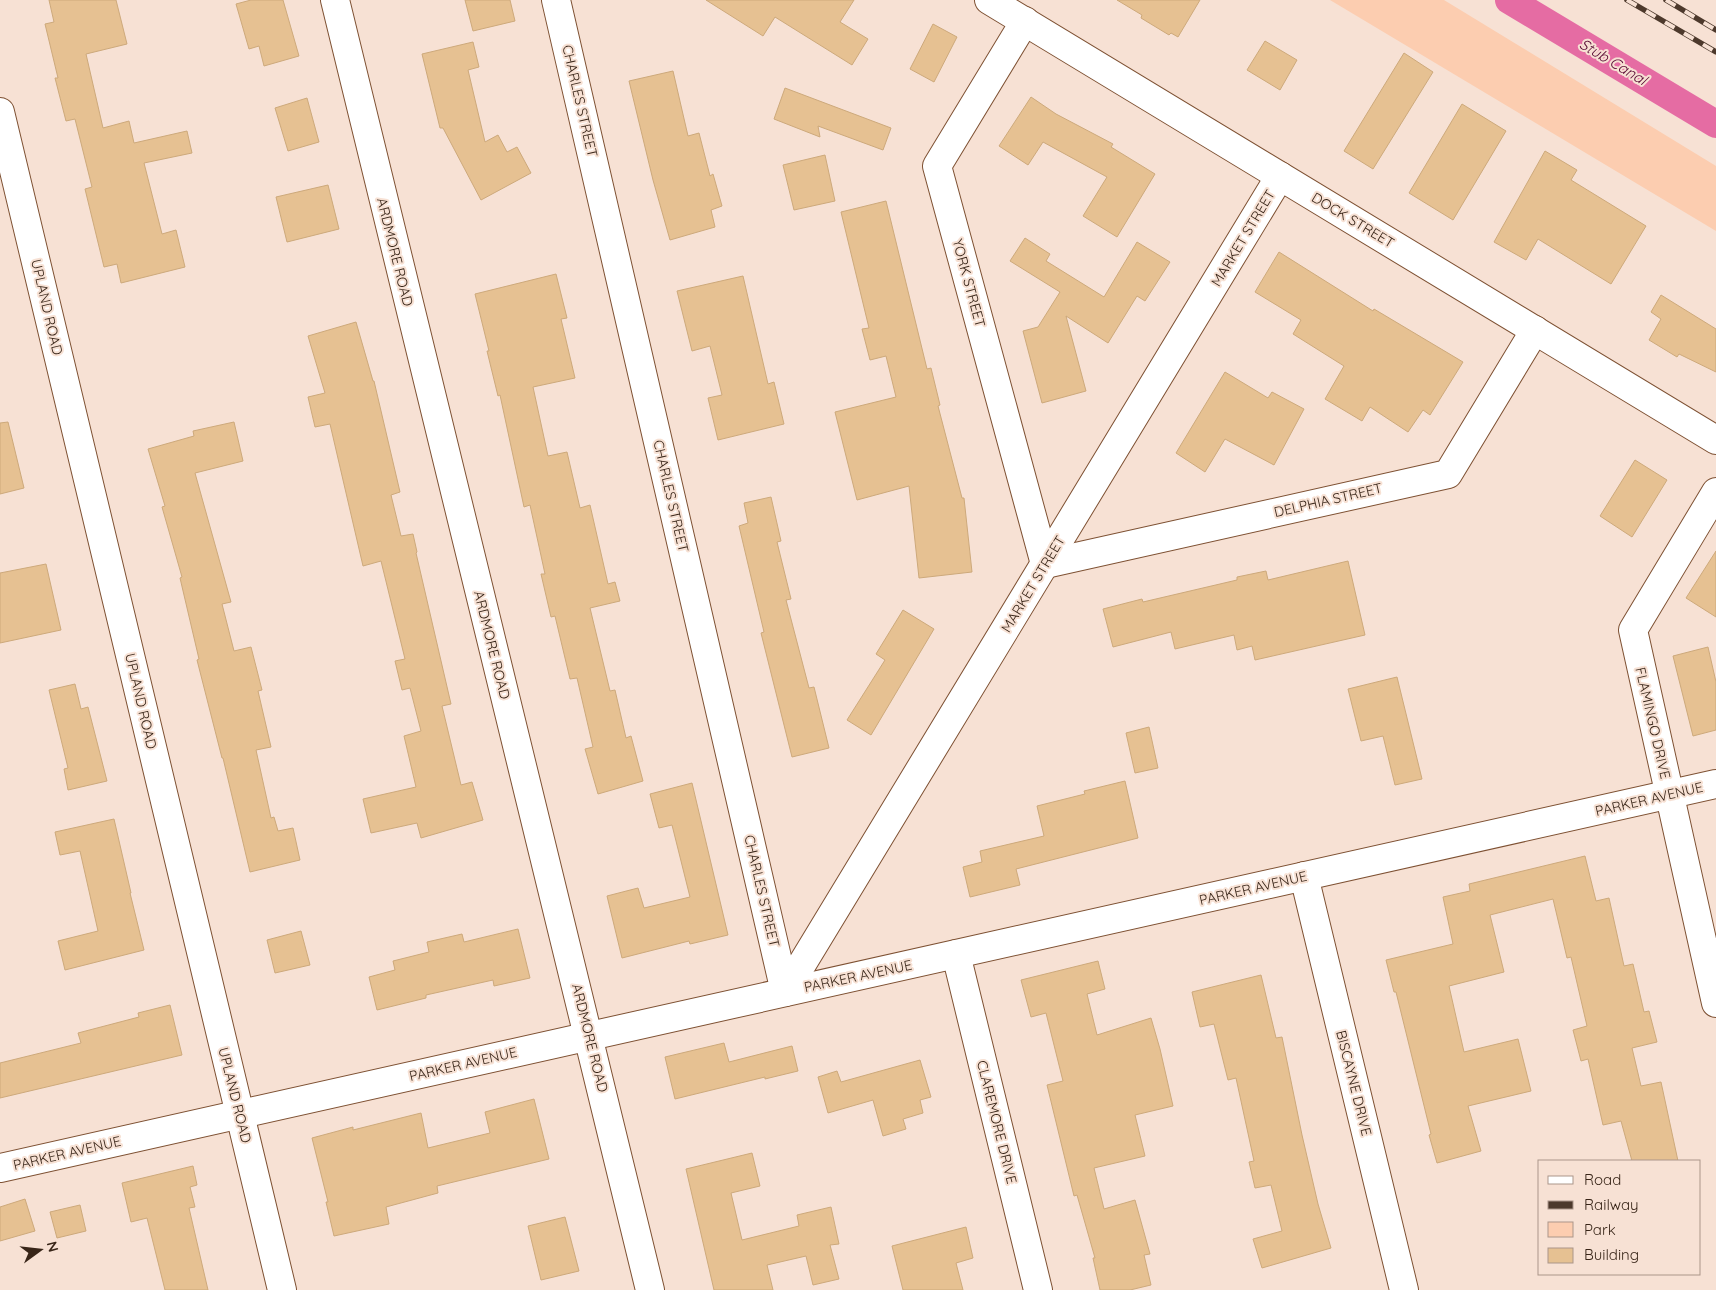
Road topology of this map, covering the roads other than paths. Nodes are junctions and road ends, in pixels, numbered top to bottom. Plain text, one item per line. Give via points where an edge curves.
1 (335, 0) edge
2 (556, 0) edge
3 (989, 0) edge
4 (1025, 21) junction
5 (0, 112) edge
6 (1280, 176) junction
7 (1535, 330) junction
8 (1716, 440) edge
9 (1716, 492) edge
10 (1045, 564) junction
11 (1716, 784) edge
12 (1669, 795) junction
13 (1304, 876) junction
14 (956, 954) junction
15 (785, 992) junction
16 (1716, 1003) edge
17 (590, 1036) junction
18 (239, 1114) junction
19 (0, 1168) edge
20 (282, 1290) edge
21 (650, 1290) edge
22 (1038, 1290) edge
23 (1404, 1290) edge

1 - 17 street, ARDMORE ROAD via 398,268
2 - 15 street, CHARLES STREET
3 - 4 street, DOCK STREET
4 - 6 street, DOCK STREET
4 - 10 street, YORK STREET via 937,166
5 - 18 street, UPLAND ROAD
6 - 7 street, DOCK STREET
6 - 10 street, MARKET STREET
7 - 8 street, DOCK STREET
7 - 10 street, DELPHIA STREET via 1448,474
9 - 12 street, FLAMINGO DRIVE via 1632,630
10 - 15 street, MARKET STREET
11 - 12 street, PARKER AVENUE
12 - 13 street, PARKER AVENUE
12 - 16 street, FLAMINGO DRIVE
13 - 14 street, PARKER AVENUE
13 - 23 street, BISCAYNE DRIVE
14 - 15 street, PARKER AVENUE
14 - 22 street, CLAREMORE DRIVE
15 - 17 street, PARKER AVENUE
17 - 18 street, PARKER AVENUE
17 - 21 street, ARDMORE ROAD
18 - 19 street, PARKER AVENUE
18 - 20 street, UPLAND ROAD

